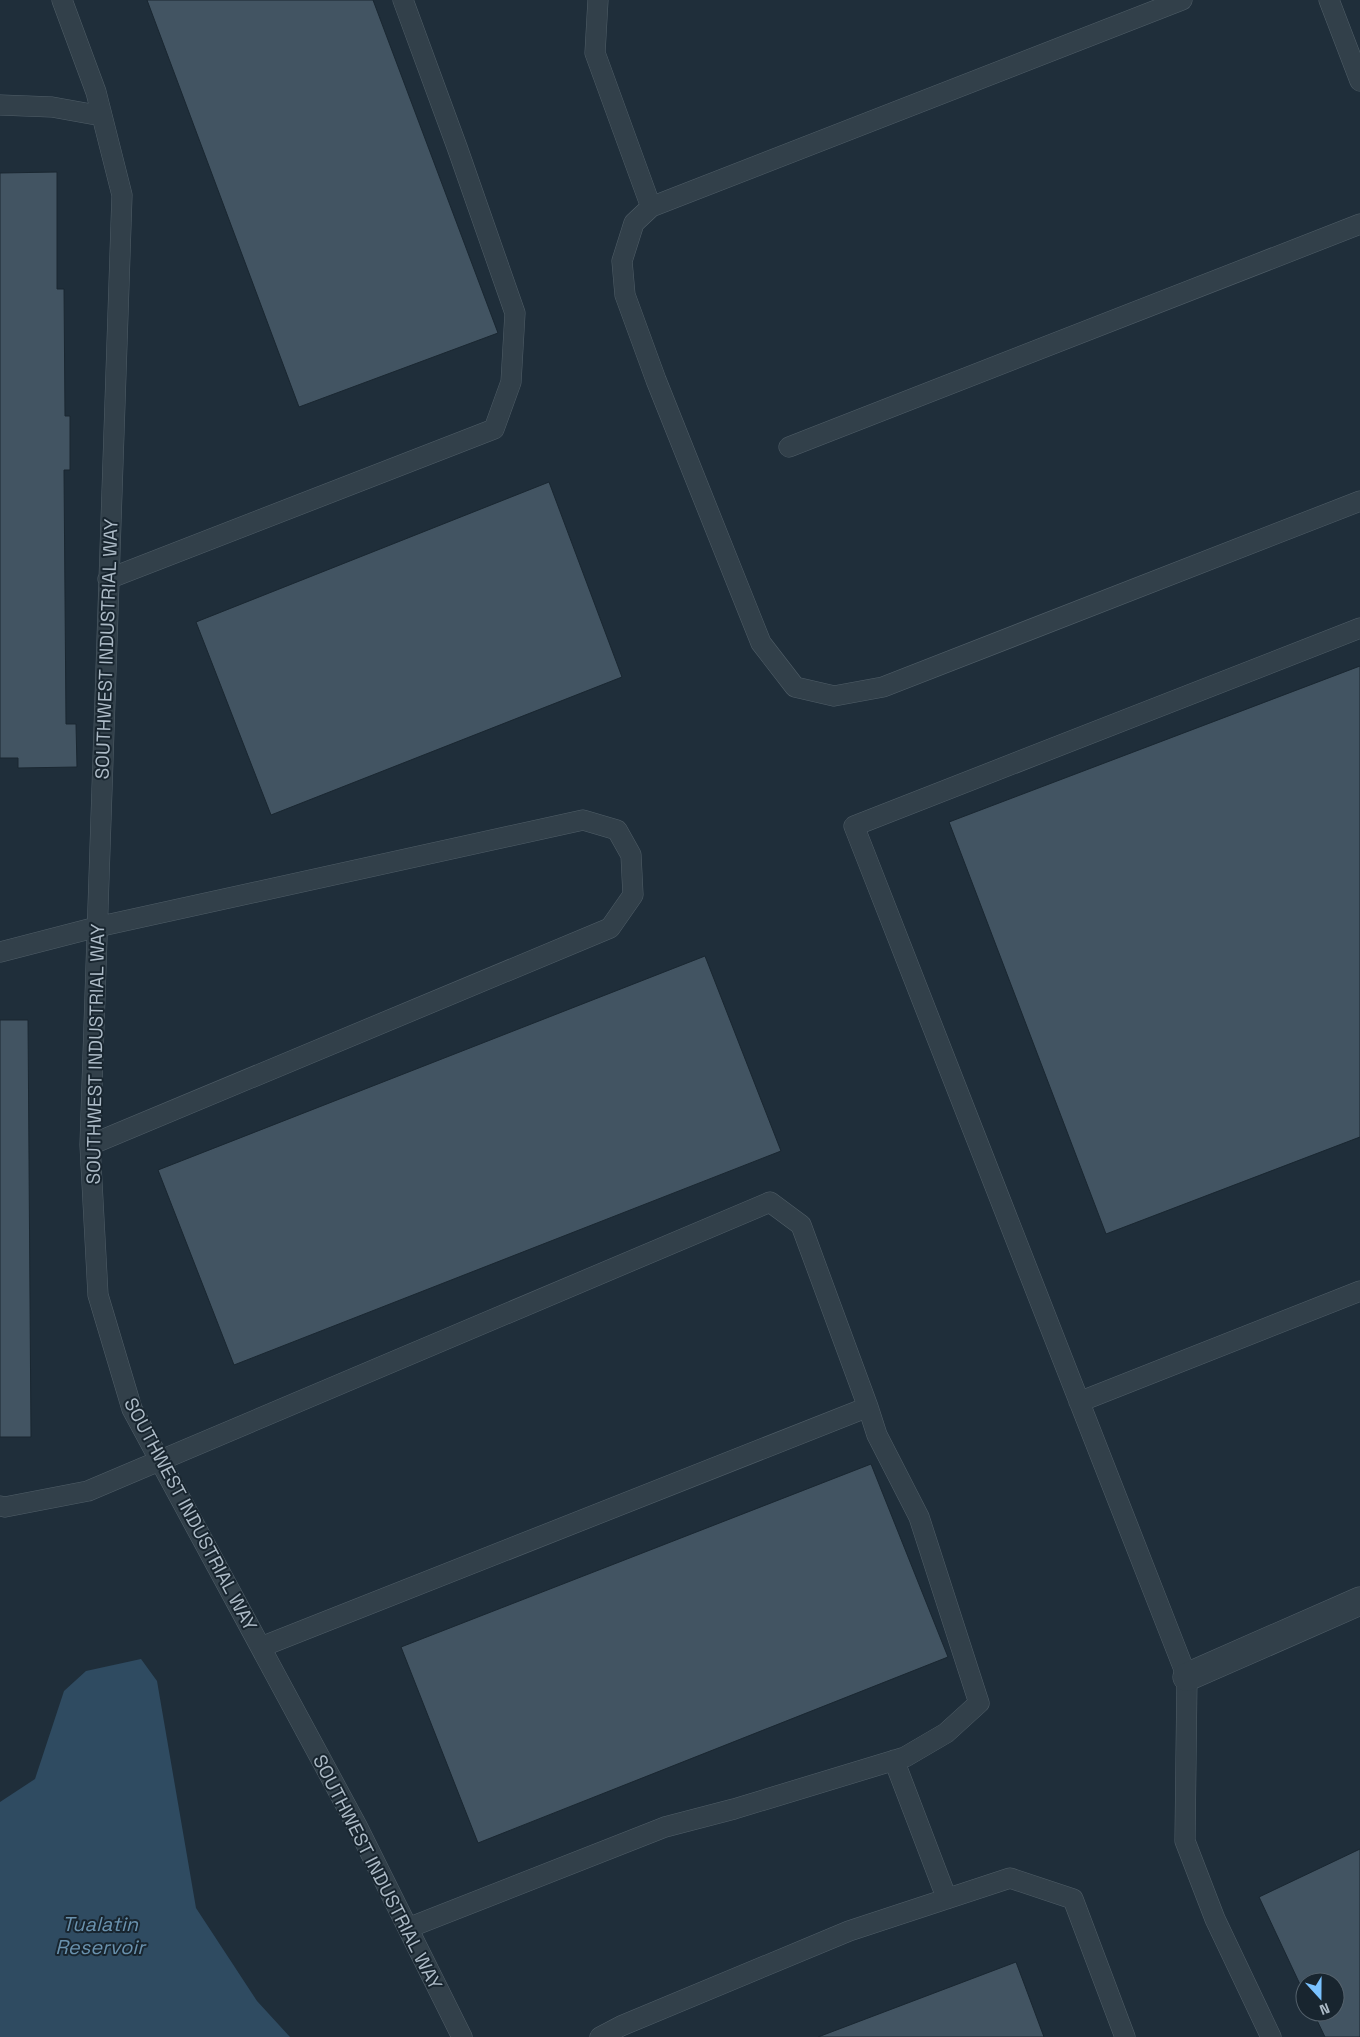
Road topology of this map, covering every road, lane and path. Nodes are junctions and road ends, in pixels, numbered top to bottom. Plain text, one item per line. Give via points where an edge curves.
1 (62, 0) edge
2 (403, 0) edge
3 (598, 0) edge
4 (1182, 0) edge
5 (1329, 0) edge
6 (1360, 81) edge
7 (0, 105) edge
8 (102, 116) junction
9 (650, 207) junction
10 (1360, 224) edge
11 (789, 447) dead end
12 (1360, 501) edge
13 (108, 579) junction
14 (1360, 628) edge
15 (97, 927) junction
16 (0, 952) edge
17 (90, 1145) junction
18 (1360, 1291) edge
19 (1079, 1402) junction
20 (868, 1407) junction
21 (159, 1460) junction
22 (0, 1506) edge
23 (1360, 1601) edge
24 (260, 1647) junction
25 (1187, 1678) junction
26 (894, 1760) junction
27 (947, 1899) junction
28 (408, 1928) junction
29 (462, 2037) edge
30 (600, 2037) edge
31 (1125, 2037) edge
32 (1271, 2037) edge

1 - 8 lane, SOUTHWEST INDUSTRIAL WAY
2 - 13 lane via 515,313 511,382 494,429
3 - 9 lane via 596,54
4 - 9 lane
5 - 6 lane
7 - 8 lane via 52,107
8 - 13 lane, SOUTHWEST INDUSTRIAL WAY via 122,195
9 - 12 lane via 634,223 622,261 625,295 761,643 795,687 834,696 883,687
10 - 11 lane
13 - 15 lane, SOUTHWEST INDUSTRIAL WAY
14 - 19 lane via 854,826
15 - 16 lane
15 - 17 lane, SOUTHWEST INDUSTRIAL WAY
15 - 17 lane via 583,820 617,830 631,855 632,895 610,928
17 - 21 lane, SOUTHWEST INDUSTRIAL WAY via 98,1295 132,1410
18 - 19 lane
19 - 25 lane
20 - 21 lane via 801,1225 770,1202
20 - 24 lane
20 - 26 lane via 877,1435 918,1517 979,1703 946,1733
21 - 22 lane via 88,1491
21 - 24 lane, SOUTHWEST INDUSTRIAL WAY
23 - 25 street
24 - 28 lane, SOUTHWEST INDUSTRIAL WAY
25 - 32 lane via 1186,1841 1215,1919
26 - 27 lane
26 - 28 lane via 665,1827
27 - 30 lane via 849,1931
27 - 31 lane via 1010,1878 1073,1899
28 - 29 lane, SOUTHWEST INDUSTRIAL WAY

